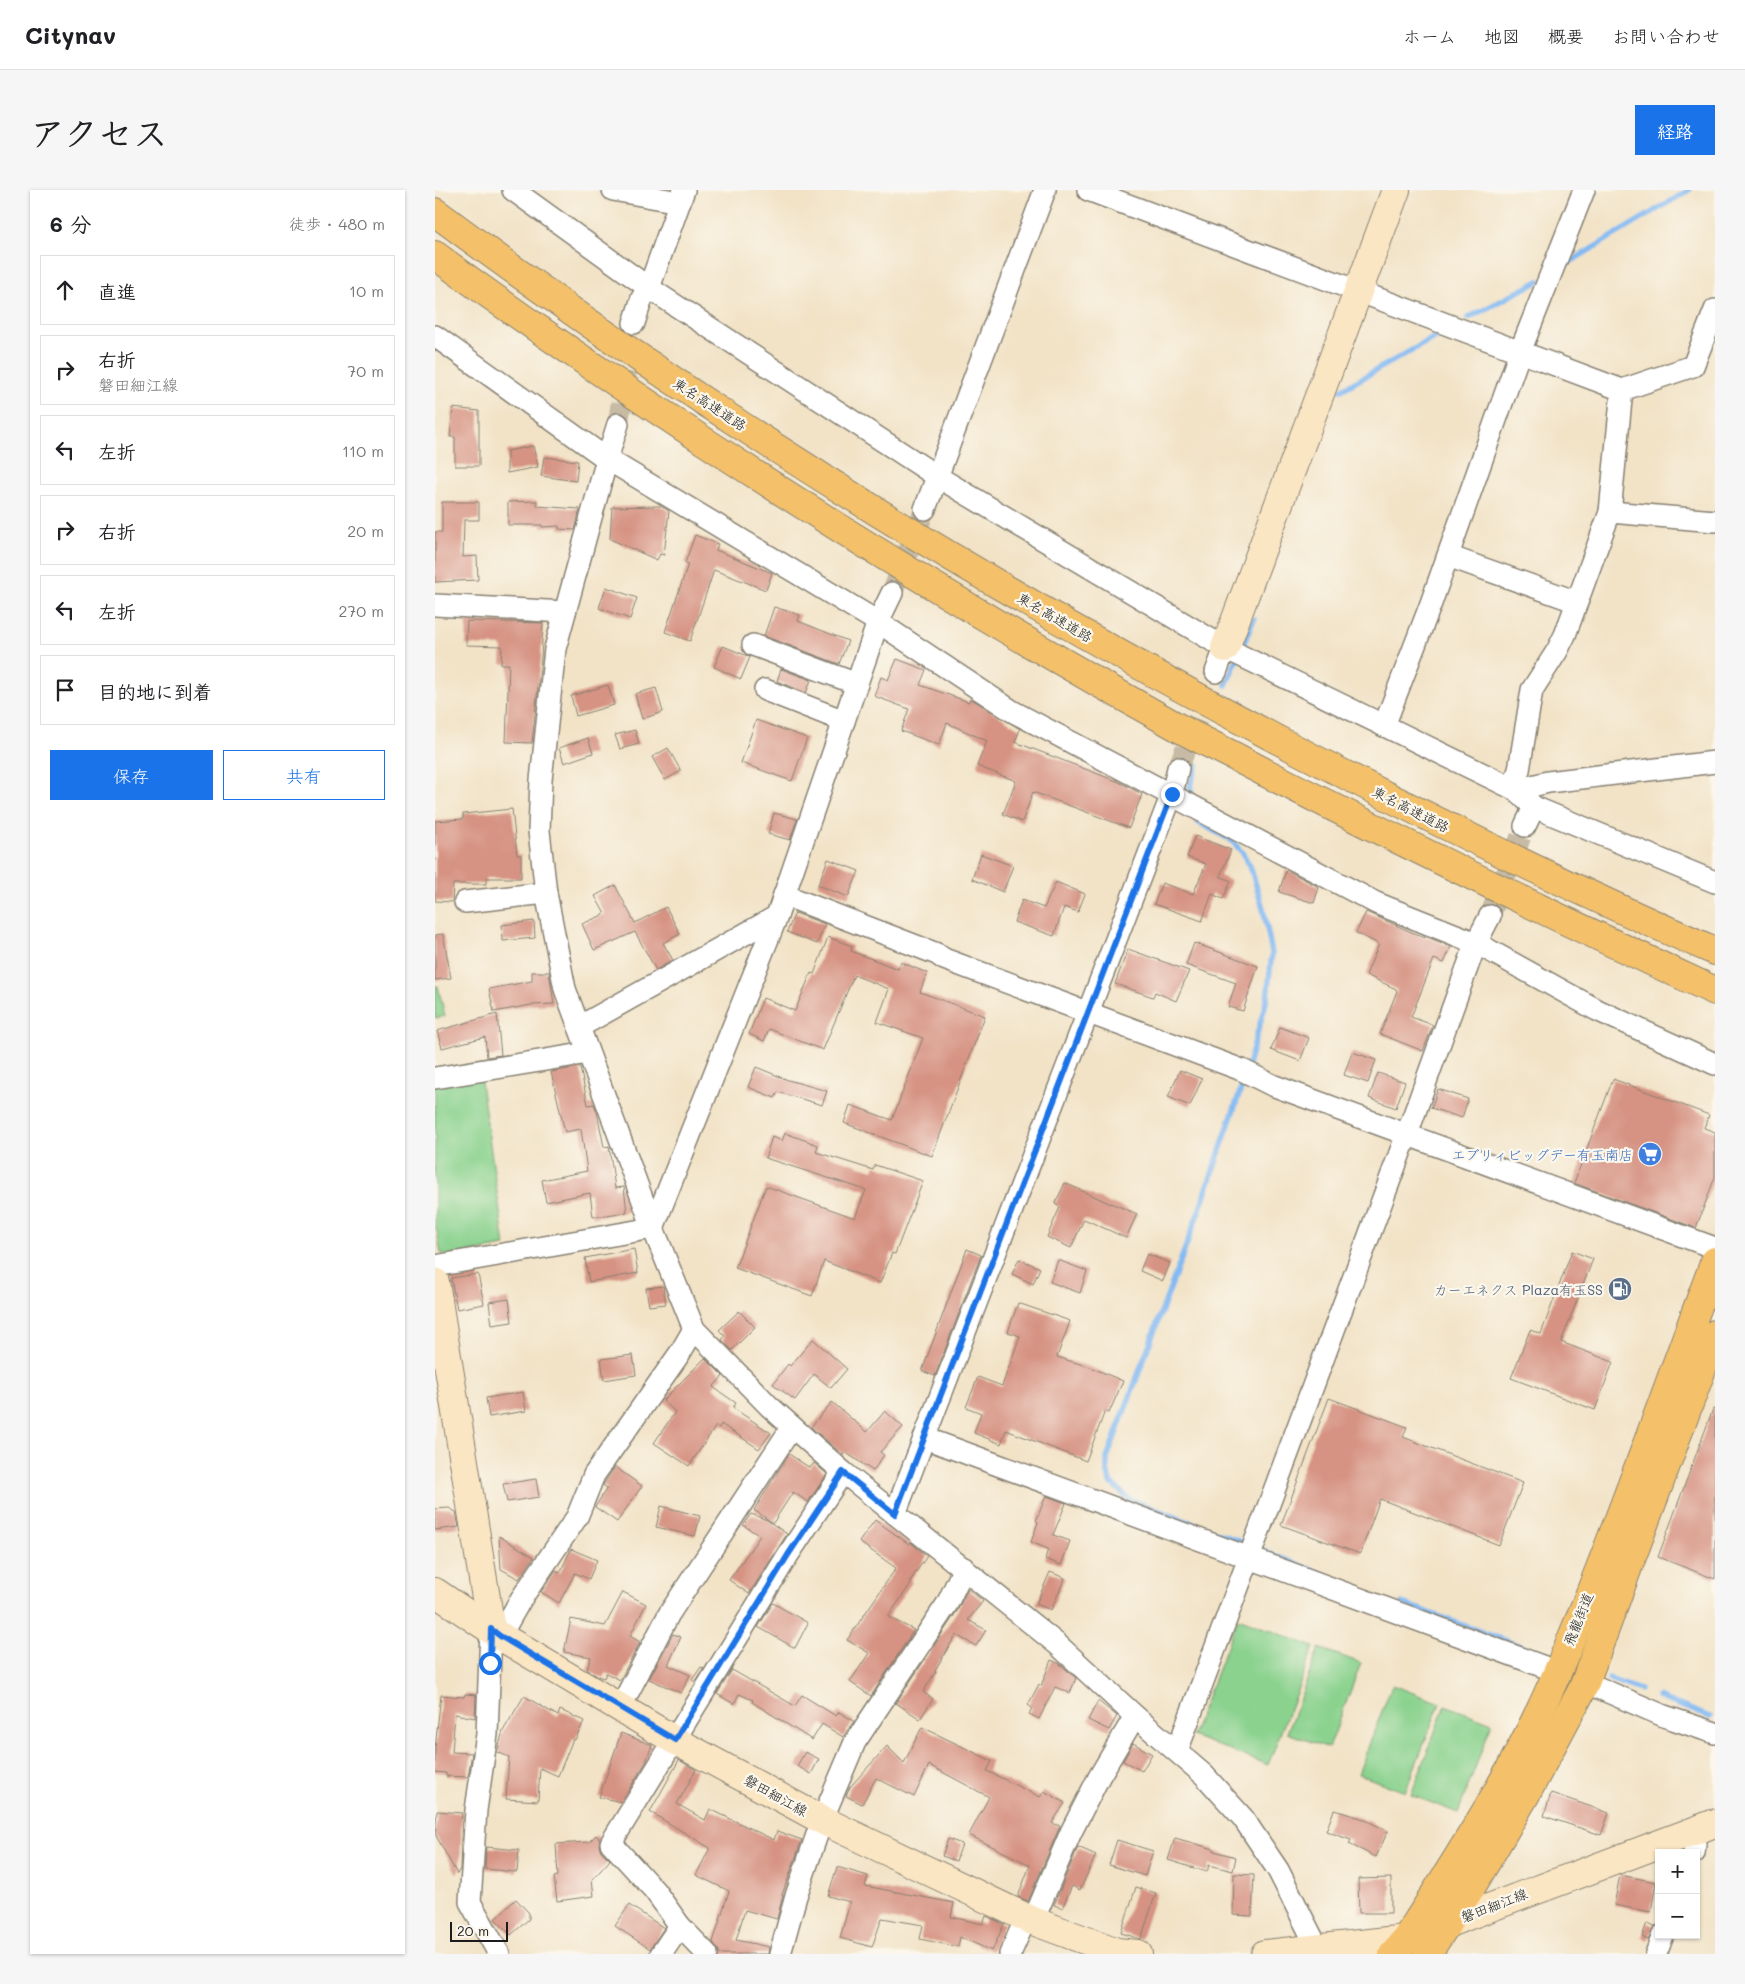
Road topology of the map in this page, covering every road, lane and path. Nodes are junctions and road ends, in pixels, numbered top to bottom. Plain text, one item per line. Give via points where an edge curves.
1 (513, 190) edge
2 (613, 190) edge
3 (1045, 190) edge
4 (1088, 190) edge
5 (1396, 190) edge
6 (1584, 190) edge
7 (681, 196) edge
8 (435, 212) edge
9 (435, 255) edge
10 (649, 288) junction
11 (1357, 292) junction
12 (1715, 310) edge
13 (633, 323) tunnel mouth
14 (435, 336) edge
15 (1521, 352) junction
16 (1622, 390) junction
17 (618, 424) tunnel mouth
18 (607, 459) junction
19 (938, 477) junction
20 (925, 509) tunnel mouth
21 (1610, 512) junction
22 (1715, 522) edge
23 (1448, 556) junction
24 (892, 593) tunnel mouth
25 (1577, 602) junction
26 (435, 605) edge
27 (565, 612) junction
28 (878, 622) junction
29 (753, 645) dead end
30 (1223, 656) junction
31 (857, 684) junction
32 (765, 690) dead end
33 (844, 721) junction
34 (1384, 726) junction
35 (1715, 762) edge
36 (1178, 768) tunnel mouth
37 (1514, 789) junction
38 (1176, 796) junction
39 (1715, 882) edge
40 (547, 893) junction
41 (784, 895) junction
42 (465, 902) dead end
43 (777, 916) junction
44 (1490, 916) tunnel mouth
45 (1476, 943) junction
46 (1715, 952) edge
47 (1715, 990) edge
48 (1088, 1014) junction
49 (579, 1026) junction
50 (588, 1053) junction
51 (1715, 1064) edge
52 (435, 1078) edge
53 (1407, 1134) junction
54 (653, 1228) junction
55 (1715, 1248) edge
56 (1715, 1261) edge
57 (435, 1266) edge
58 (435, 1282) edge
59 (694, 1329) junction
60 (1715, 1334) edge
61 (792, 1427) junction
62 (925, 1438) junction
63 (843, 1472) junction
64 (895, 1514) junction
65 (1249, 1557) junction
66 (964, 1568) junction
67 (435, 1592) edge
68 (496, 1633) junction
69 (1561, 1664) junction
70 (1588, 1674) junction
71 (620, 1708) junction
72 (1135, 1716) junction
73 (1715, 1734) edge
74 (675, 1740) junction
75 (1177, 1751) junction
76 (821, 1820) junction
77 (1715, 1823) edge
78 (1692, 1842) edge
79 (1029, 1919) junction
80 (1450, 1922) junction
81 (680, 1926) junction
82 (1662, 1939) edge
83 (1318, 1949) junction
84 (1409, 1949) edge
85 (1124, 1953) edge
86 (499, 1954) edge
87 (661, 1954) edge
88 (707, 1954) edge
89 (780, 1954) edge
90 (1010, 1954) edge
91 (1265, 1954) edge
92 (1437, 1954) edge
93 (1657, 1954) edge

1 - 10 street
2 - 7 street
3 - 19 street
4 - 11 street
5 - 11 main road
6 - 15 street
7 - 10 street
8 - 46 highway, 東名高速道路 via 521,277 804,466 1077,630 1208,704 1439,824 1627,914
9 - 47 highway via 517,315 777,489 1060,660 1185,731 1391,836
10 - 13 street
10 - 19 street
11 - 15 street
11 - 30 main road
12 - 16 street via 1693,366
14 - 18 street
15 - 16 street
15 - 23 street
16 - 21 street
17 - 18 street
18 - 27 street
18 - 28 street
19 - 20 street
19 - 30 street
21 - 22 street
21 - 25 street
23 - 25 street
23 - 34 street
24 - 28 street
25 - 37 street via 1557,651 1531,690
26 - 27 street
27 - 40 street via 555,649 541,780 539,831
28 - 31 street
28 - 38 street via 1012,711
29 - 31 street
30 - 34 street via 1251,661
31 - 33 street
32 - 33 street
33 - 41 street
34 - 37 street
35 - 37 street
36 - 38 street
37 - 39 street via 1529,817
38 - 45 street via 1376,903
38 - 48 street
40 - 42 street
40 - 49 street via 565,989
41 - 43 street
41 - 48 street
43 - 49 street
43 - 54 street
44 - 45 street
45 - 51 street via 1597,1010
45 - 53 street
48 - 53 street
48 - 62 street
49 - 50 street
50 - 52 street
50 - 54 street
53 - 55 street
53 - 65 street
54 - 57 street
54 - 59 street
56 - 69 highway, 飛龍街道
58 - 68 main road
59 - 61 street
59 - 68 street via 594,1475 577,1517
60 - 70 highway, 飛龍街道
61 - 63 street
61 - 71 street via 669,1614
62 - 64 street
62 - 65 street
63 - 64 street
63 - 74 street via 788,1555
64 - 66 street
65 - 69 street
65 - 75 street
66 - 72 street via 1057,1644
66 - 76 street via 947,1604 855,1742
67 - 68 main road, 磐田細江線
68 - 71 main road, 磐田細江線
68 - 86 street via 476,1810 470,1902
69 - 84 highway, 飛龍街道 via 1520,1748
70 - 73 street via 1664,1716
70 - 80 highway, 飛龍街道 via 1525,1796
71 - 74 main road, 磐田細江線
72 - 75 street
72 - 79 street via 1099,1777
74 - 76 main road, 磐田細江線
74 - 81 street via 611,1843 655,1891
75 - 83 street via 1243,1818 1278,1870
76 - 79 main road, 磐田細江線
76 - 89 street
77 - 78 main road, 磐田細江線
78 - 80 main road, 磐田細江線
79 - 85 main road, 磐田細江線
79 - 90 street
80 - 84 main road, 磐田細江線
80 - 92 main road
81 - 87 street
81 - 88 street
82 - 93 street
83 - 84 main road, 磐田細江線
83 - 91 main road, 磐田細江線

